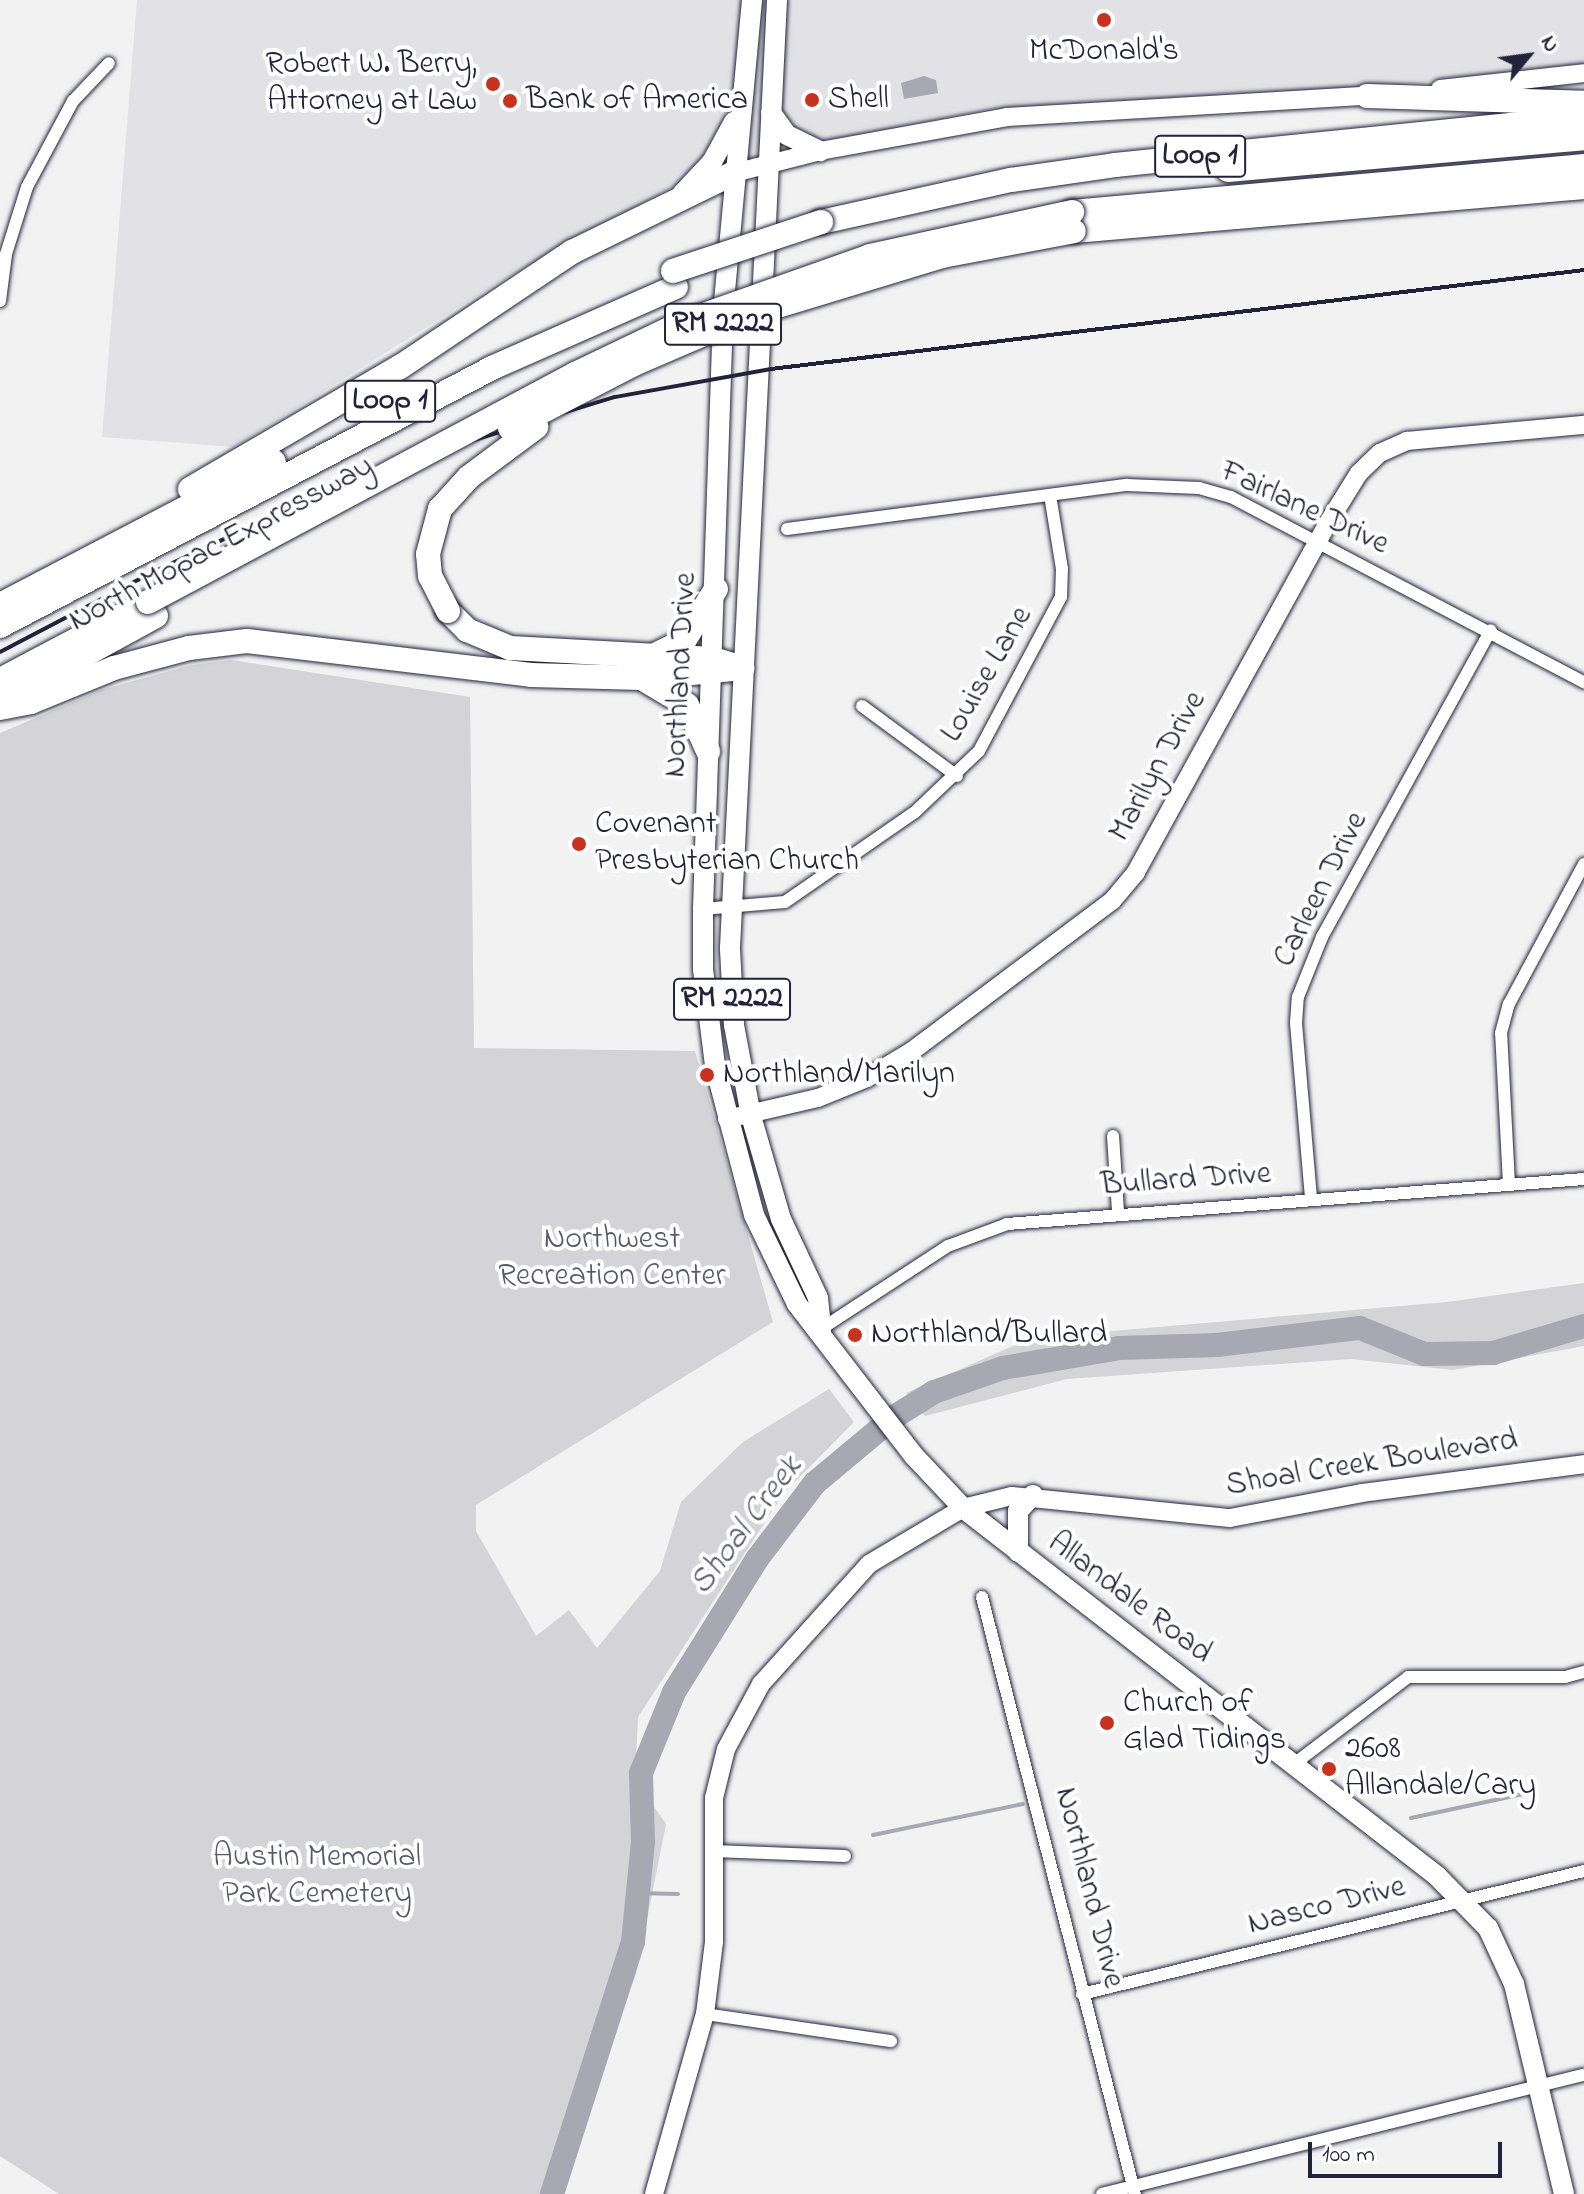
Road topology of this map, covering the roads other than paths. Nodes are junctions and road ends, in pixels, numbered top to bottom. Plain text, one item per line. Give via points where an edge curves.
1 (752, 0) edge
2 (777, 0) edge
3 (109, 63) dead end
4 (1584, 73) edge
5 (1367, 96) junction
6 (1584, 103) edge
7 (740, 112) junction
8 (771, 113) junction
9 (1584, 117) edge
10 (1584, 138) edge
11 (820, 151) junction
12 (770, 163) junction
13 (1584, 166) edge
14 (734, 173) junction
15 (1584, 187) edge
16 (682, 194) junction
17 (1073, 221) junction
18 (822, 230) junction
19 (675, 279) junction
20 (0, 301) edge
21 (586, 389) junction
22 (1584, 425) edge
23 (1050, 495) junction
24 (787, 529) dead end
25 (1317, 541) junction
26 (114, 545) junction
27 (716, 589) junction
28 (0, 605) edge
29 (152, 609) junction
30 (0, 626) edge
31 (1491, 630) junction
32 (654, 655) junction
33 (713, 667) junction
34 (743, 668) junction
35 (641, 678) junction
36 (0, 680) edge
37 (1584, 682) edge
38 (0, 701) edge
39 (862, 706) dead end
40 (0, 708) edge
41 (708, 751) junction
42 (957, 776) junction
43 (1584, 864) edge
44 (703, 909) junction
45 (731, 910) junction
46 (751, 1116) junction
47 (727, 1119) junction
48 (1113, 1136) dead end
49 (1584, 1179) edge
50 (1509, 1184) junction
51 (1311, 1198) junction
52 (1118, 1212) junction
53 (821, 1329) junction
54 (1584, 1464) edge
55 (1033, 1495) junction
56 (963, 1508) junction
57 (1018, 1552) junction
58 (982, 1597) dead end
59 (1584, 1672) edge
60 (1294, 1764) junction
61 (713, 1851) junction
62 (845, 1856) dead end
63 (1584, 1871) edge
64 (1464, 1900) junction
65 (1082, 1994) junction
66 (705, 2014) junction
67 (891, 2041) dead end
68 (1584, 2075) edge
69 (1538, 2087) junction
70 (1134, 2190) edge
71 (654, 2194) edge
72 (1102, 2194) edge
73 (1564, 2194) edge

1 - 7 main road, Northland Drive / RM 2222
2 - 8 main road, Northland Drive / RM 2222
3 - 20 street via 73,101 27,187 6,254
4 - 5 street
5 - 6 highway
5 - 11 street via 1037,114
7 - 14 main road, Northland Drive / RM 2222
7 - 16 main road via 712,162
8 - 11 main road via 787,135
8 - 12 main road, Northland Drive / RM 2222
9 - 18 highway, North Mopac Expressway / Loop 1 via 1115,165 955,191
10 - 18 highway via 1124,179
11 - 12 street
12 - 14 street
12 - 34 main road, Northland Drive / RM 2222
13 - 17 highway
14 - 16 highway
14 - 27 main road, Northland Drive / RM 2222 via 723,315
15 - 17 highway, North Mopac Expressway / Loop 1
16 - 26 highway via 544,269 400,367 189,490
17 - 21 highway, North Mopac Expressway / Loop 1, bridge via 805,296 691,338
17 - 29 highway, bridge via 870,256 684,322 575,374
18 - 19 highway, North Mopac Expressway / Loop 1, bridge
19 - 26 highway, North Mopac Expressway / Loop 1 via 444,373
19 - 30 highway via 492,368
21 - 29 highway, North Mopac Expressway / Loop 1, bridge
21 - 32 highway, bridge via 469,477 440,509 428,554 430,576 448,611 467,630 510,648
22 - 25 street, Marilyn Drive via 1407,441 1380,453 1359,473
23 - 24 street, Fairlane Drive
23 - 25 street, Fairlane Drive via 1127,485 1199,488 1231,497
23 - 42 street, Louise Lane via 1061,597 997,724
25 - 31 street, Fairlane Drive
25 - 46 street, Marilyn Drive via 1136,872 1112,901 912,1051 830,1093
26 - 28 highway, North Mopac Expressway / Loop 1
27 - 32 highway via 684,641
27 - 33 main road, Northland Drive / RM 2222
29 - 36 highway
29 - 38 highway, North Mopac Expressway / Loop 1
31 - 37 street, Fairlane Drive
31 - 51 street, Carleen Drive via 1322,937 1298,997
32 - 33 highway
33 - 34 highway
33 - 35 highway
33 - 41 main road, Northland Drive / RM 2222
34 - 45 main road, Northland Drive / RM 2222
35 - 40 highway via 484,671 247,641 189,648
35 - 41 highway via 687,705
39 - 42 street
41 - 44 main road, Northland Drive / RM 2222
42 - 45 street, Louise Lane via 915,812 785,902
43 - 50 street via 1509,1004 1501,1033
44 - 45 street, Louise Lane
44 - 47 main road, Northland Drive / RM 2222 via 708,1019
45 - 46 main road, Northland Drive / RM 2222 via 734,1025
46 - 47 street, Marilyn Drive
46 - 53 main road, Northland Drive / RM 2222 via 781,1219 818,1298
47 - 53 main road, Northland Drive / RM 2222 via 754,1215 797,1304
48 - 52 street
49 - 50 street, Bullard Drive
50 - 51 street, Bullard Drive
51 - 52 street, Bullard Drive
52 - 53 street, Bullard Drive via 1047,1217 982,1230 948,1246
53 - 56 main road, Northland Drive / RM 2222 via 914,1456
54 - 55 street, Shoal Creek Boulevard via 1362,1493 1230,1518 1197,1519
55 - 56 street, Shoal Creek Boulevard
55 - 57 main road via 1018,1511
56 - 57 main road, Allandale Road / RM 2222
56 - 61 street, Shoal Creek Boulevard via 891,1548 850,1580 761,1684 726,1749 714,1798
57 - 60 main road, Allandale Road / RM 2222
58 - 65 street, Northland Drive
59 - 60 street via 1565,1677 1408,1677
60 - 64 main road, Allandale Road / RM 2222
61 - 62 street
61 - 66 street, Shoal Creek Boulevard via 714,1942
63 - 64 street, Nasco Drive
64 - 65 street, Nasco Drive
64 - 69 main road, Allandale Road / RM 2222 via 1503,1956
65 - 70 street, Northland Drive
66 - 67 street
66 - 71 street, Shoal Creek Boulevard
68 - 69 street
69 - 70 street
69 - 73 main road, Allandale Road / RM 2222
70 - 72 street

